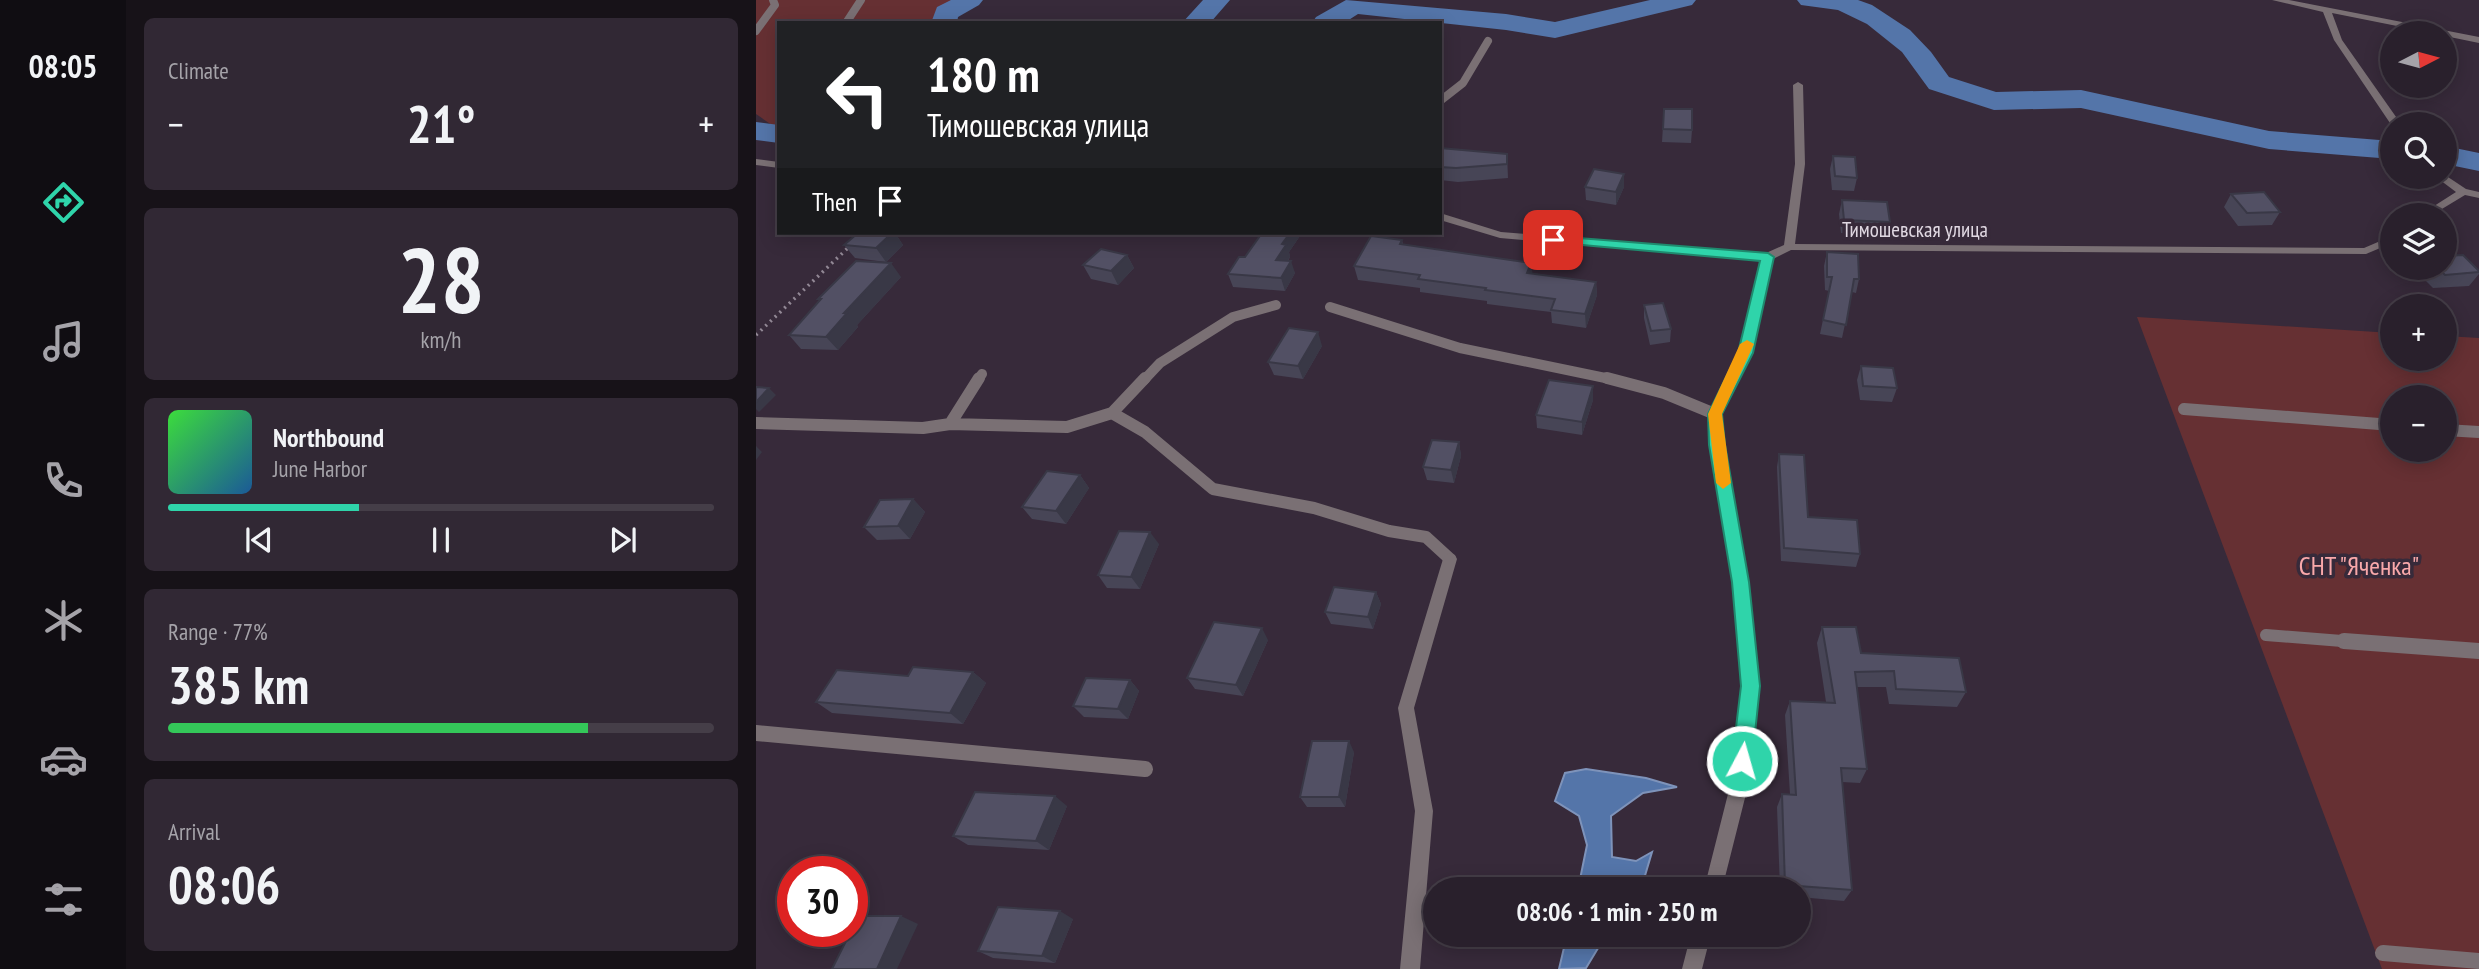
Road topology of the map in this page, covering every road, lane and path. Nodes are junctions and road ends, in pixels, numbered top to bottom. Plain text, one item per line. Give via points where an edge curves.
1 (773, 0) edge
2 (861, 0) edge
3 (2276, 0) edge
4 (2327, 12) junction
5 (847, 21) edge
6 (756, 31) edge
7 (2479, 40) edge
8 (1488, 41) dead end
9 (1798, 85) dead end
10 (1442, 100) edge
11 (2388, 112) edge
12 (756, 162) edge
13 (777, 165) edge
14 (2457, 188) edge
15 (2463, 192) junction
16 (2479, 195) edge
17 (2445, 203) edge
18 (1442, 217) edge
19 (855, 242) edge
20 (2380, 245) edge
21 (1789, 247) junction
22 (1768, 257) junction
23 (1276, 305) dead end
24 (1330, 307) dead end
25 (756, 335) edge
26 (982, 374) dead end
27 (2184, 409) dead end
28 (1112, 413) junction
29 (1715, 414) junction
30 (756, 423) edge
31 (950, 424) junction
32 (2380, 424) edge
33 (2457, 430) edge
34 (2479, 432) edge
35 (1451, 559) joint
36 (2266, 635) dead end
37 (2479, 651) edge
38 (756, 733) edge
39 (1145, 769) dead end
40 (1716, 877) edge
41 (1698, 947) edge
42 (2383, 953) dead end
43 (2479, 961) edge
44 (1410, 969) edge
45 (1692, 969) edge

1 - 6 lane via 775,5
2 - 5 lane
3 - 4 street
4 - 7 street
4 - 11 street via 2338,40
8 - 10 lane via 1461,86
9 - 21 street via 1800,163
12 - 13 street
14 - 15 street
15 - 16 street
15 - 17 street
18 - 22 street via 1500,235
19 - 25 path
20 - 21 street, Тимошевская улица via 2366,251
21 - 22 street, Тимошевская улица
22 - 29 street via 1745,353
23 - 28 lane via 1233,317 1160,363
24 - 29 lane via 1443,344 1636,384 1684,398
26 - 31 lane
27 - 32 lane
28 - 31 lane via 1067,427
28 - 35 lane via 1145,432 1213,489 1314,508 1426,537
29 - 40 street via 1741,582 1750,686 1739,786
30 - 31 lane via 923,428
33 - 34 lane
35 - 44 street via 1406,708 1424,811
36 - 37 lane
38 - 39 lane
41 - 45 street
42 - 43 lane

